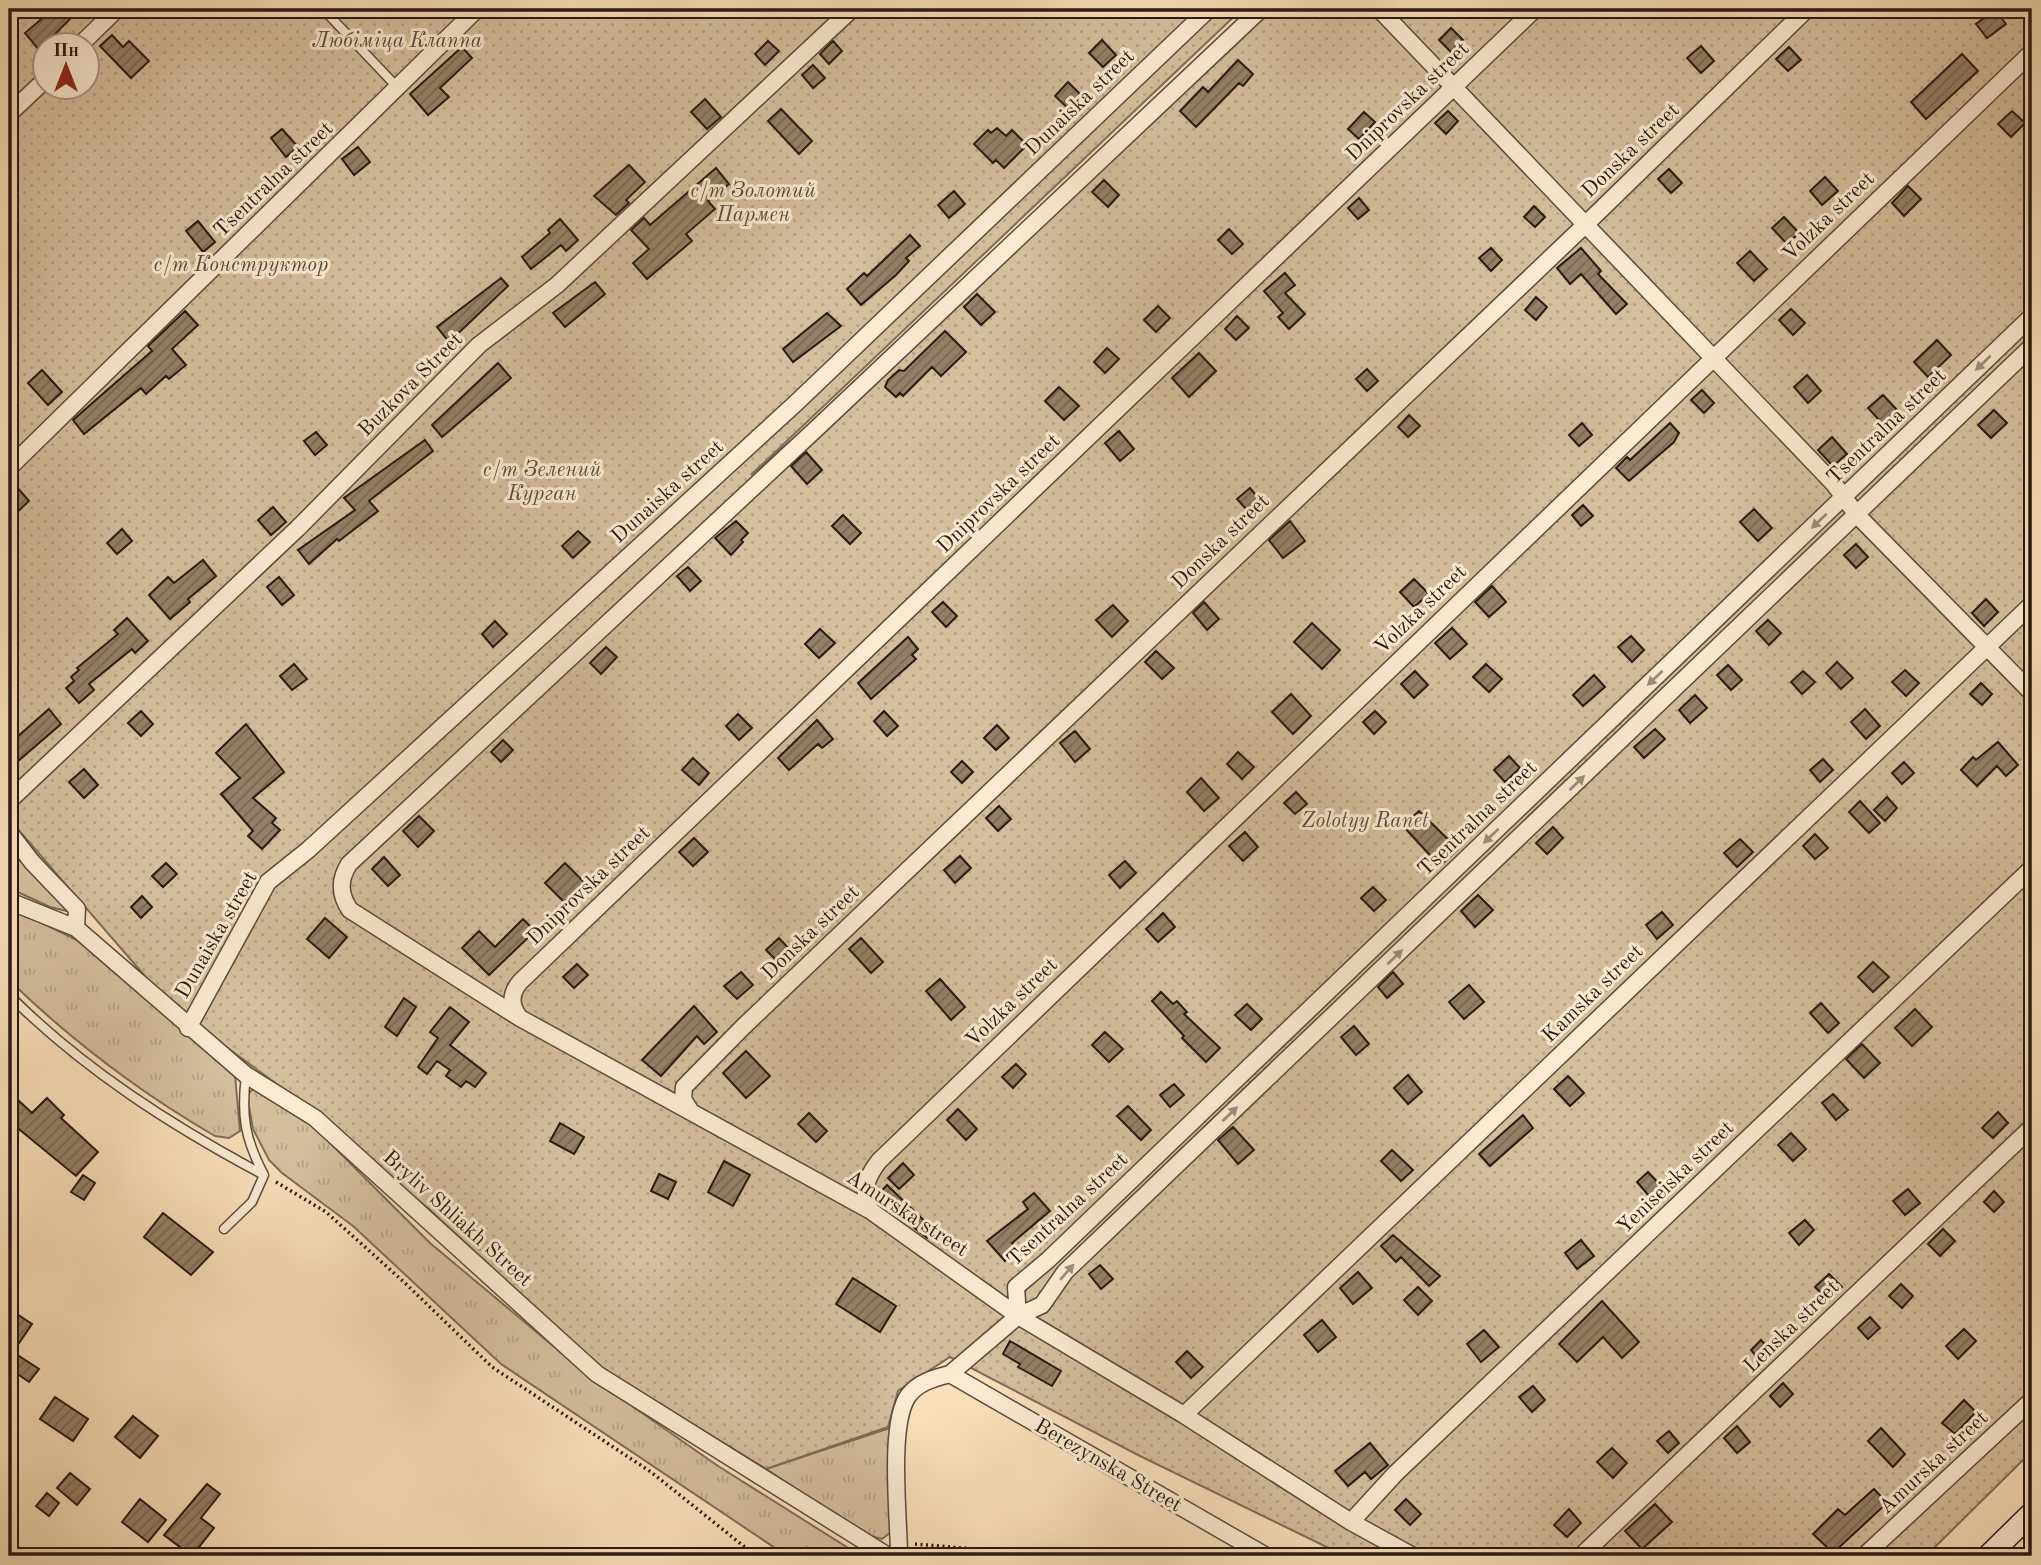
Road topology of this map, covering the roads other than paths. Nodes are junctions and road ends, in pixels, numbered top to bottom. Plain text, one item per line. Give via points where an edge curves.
1 (117, 9) edge
2 (323, 9) edge
3 (477, 9) edge
4 (852, 9) edge
5 (1209, 9) edge
6 (1261, 9) edge
7 (1379, 9) edge
8 (1535, 9) edge
9 (1807, 9) edge
10 (93, 32) edge
11 (2032, 52) edge
12 (398, 88) junction
13 (1454, 88) junction
14 (32, 92) edge
15 (9, 114) edge
16 (1585, 225) junction
17 (2032, 316) edge
18 (2032, 346) edge
19 (1712, 358) junction
20 (9, 468) edge
21 (1843, 499) junction
22 (1857, 516) junction
23 (2032, 604) edge
24 (1985, 648) junction
25 (2032, 693) edge
26 (9, 801) edge
27 (9, 832) edge
28 (2032, 868) edge
29 (9, 901) edge
30 (76, 928) junction
31 (9, 995) edge
32 (520, 1018) junction
33 (188, 1028) junction
34 (246, 1075) junction
35 (691, 1112) junction
36 (2032, 1127) edge
37 (264, 1175) junction
38 (871, 1211) junction
39 (224, 1229) dead end
40 (1018, 1316) junction
41 (950, 1374) junction
42 (2032, 1400) edge
43 (1184, 1415) junction
44 (2032, 1513) edge
45 (1351, 1521) junction
46 (899, 1549) edge
47 (9, 1550) edge
48 (16, 1556) edge
49 (888, 1556) edge
50 (1266, 1556) edge
51 (1413, 1556) edge
52 (1581, 1556) edge
53 (1864, 1556) edge
54 (1988, 1556) edge

1 - 10 street
2 - 12 lane
3 - 12 street, Tsentralna street
4 - 26 street, Buzkova Street via 557,285 479,345 298,528
5 - 33 street, Dunaiska street via 796,403 308,850 268,881
6 - 32 street, Amurska street via 349,864 341,892 350,910
7 - 13 street
8 - 13 street, Dniprovska street
9 - 16 street, Donska street
11 - 19 street, Volzka street
12 - 20 street, Tsentralna street
13 - 16 street
13 - 32 street, Dniprovska street via 520,982 512,996
14 - 15 street
16 - 19 street
16 - 35 street, Donska street via 743,1027 684,1087 683,1099
17 -> 21 street, Tsentralna street
18 - 22 street, Tsentralna street
19 - 21 street via 1834,484
19 - 38 street, Volzka street via 879,1161 865,1186
21 - 22 street
21 -> 40 street, Tsentralna street via 1016,1287
22 - 24 street
40 -> 22 street, Tsentralna street via 1042,1305 1065,1272
23 - 24 street, Kamska street
24 - 25 street
24 - 43 street, Kamska street
27 - 30 street via 77,909
28 - 45 street, Yeniseiska street
29 - 30 street, Bryliv Shliakh Street
30 - 33 street, Bryliv Shliakh Street
31 - 37 lane via 73,1054 194,1138
32 - 35 street, Amurska street
33 - 34 street, Bryliv Shliakh Street
34 - 37 lane via 245,1133
34 - 49 street, Bryliv Shliakh Street via 315,1118 597,1374
35 - 38 street, Amurska street
36 - 52 street, Lenska street
37 - 39 lane via 252,1202
38 - 40 street, Amurska street
40 - 41 street
40 - 43 street, Amurska street
41 - 46 street via 920,1384 902,1407 896,1482
41 - 50 street, Berezynska Street
42 - 53 street, Amurska street
43 - 45 street, Amurska street
44 - 54 street
45 - 51 street, Amurska street
47 - 48 street

